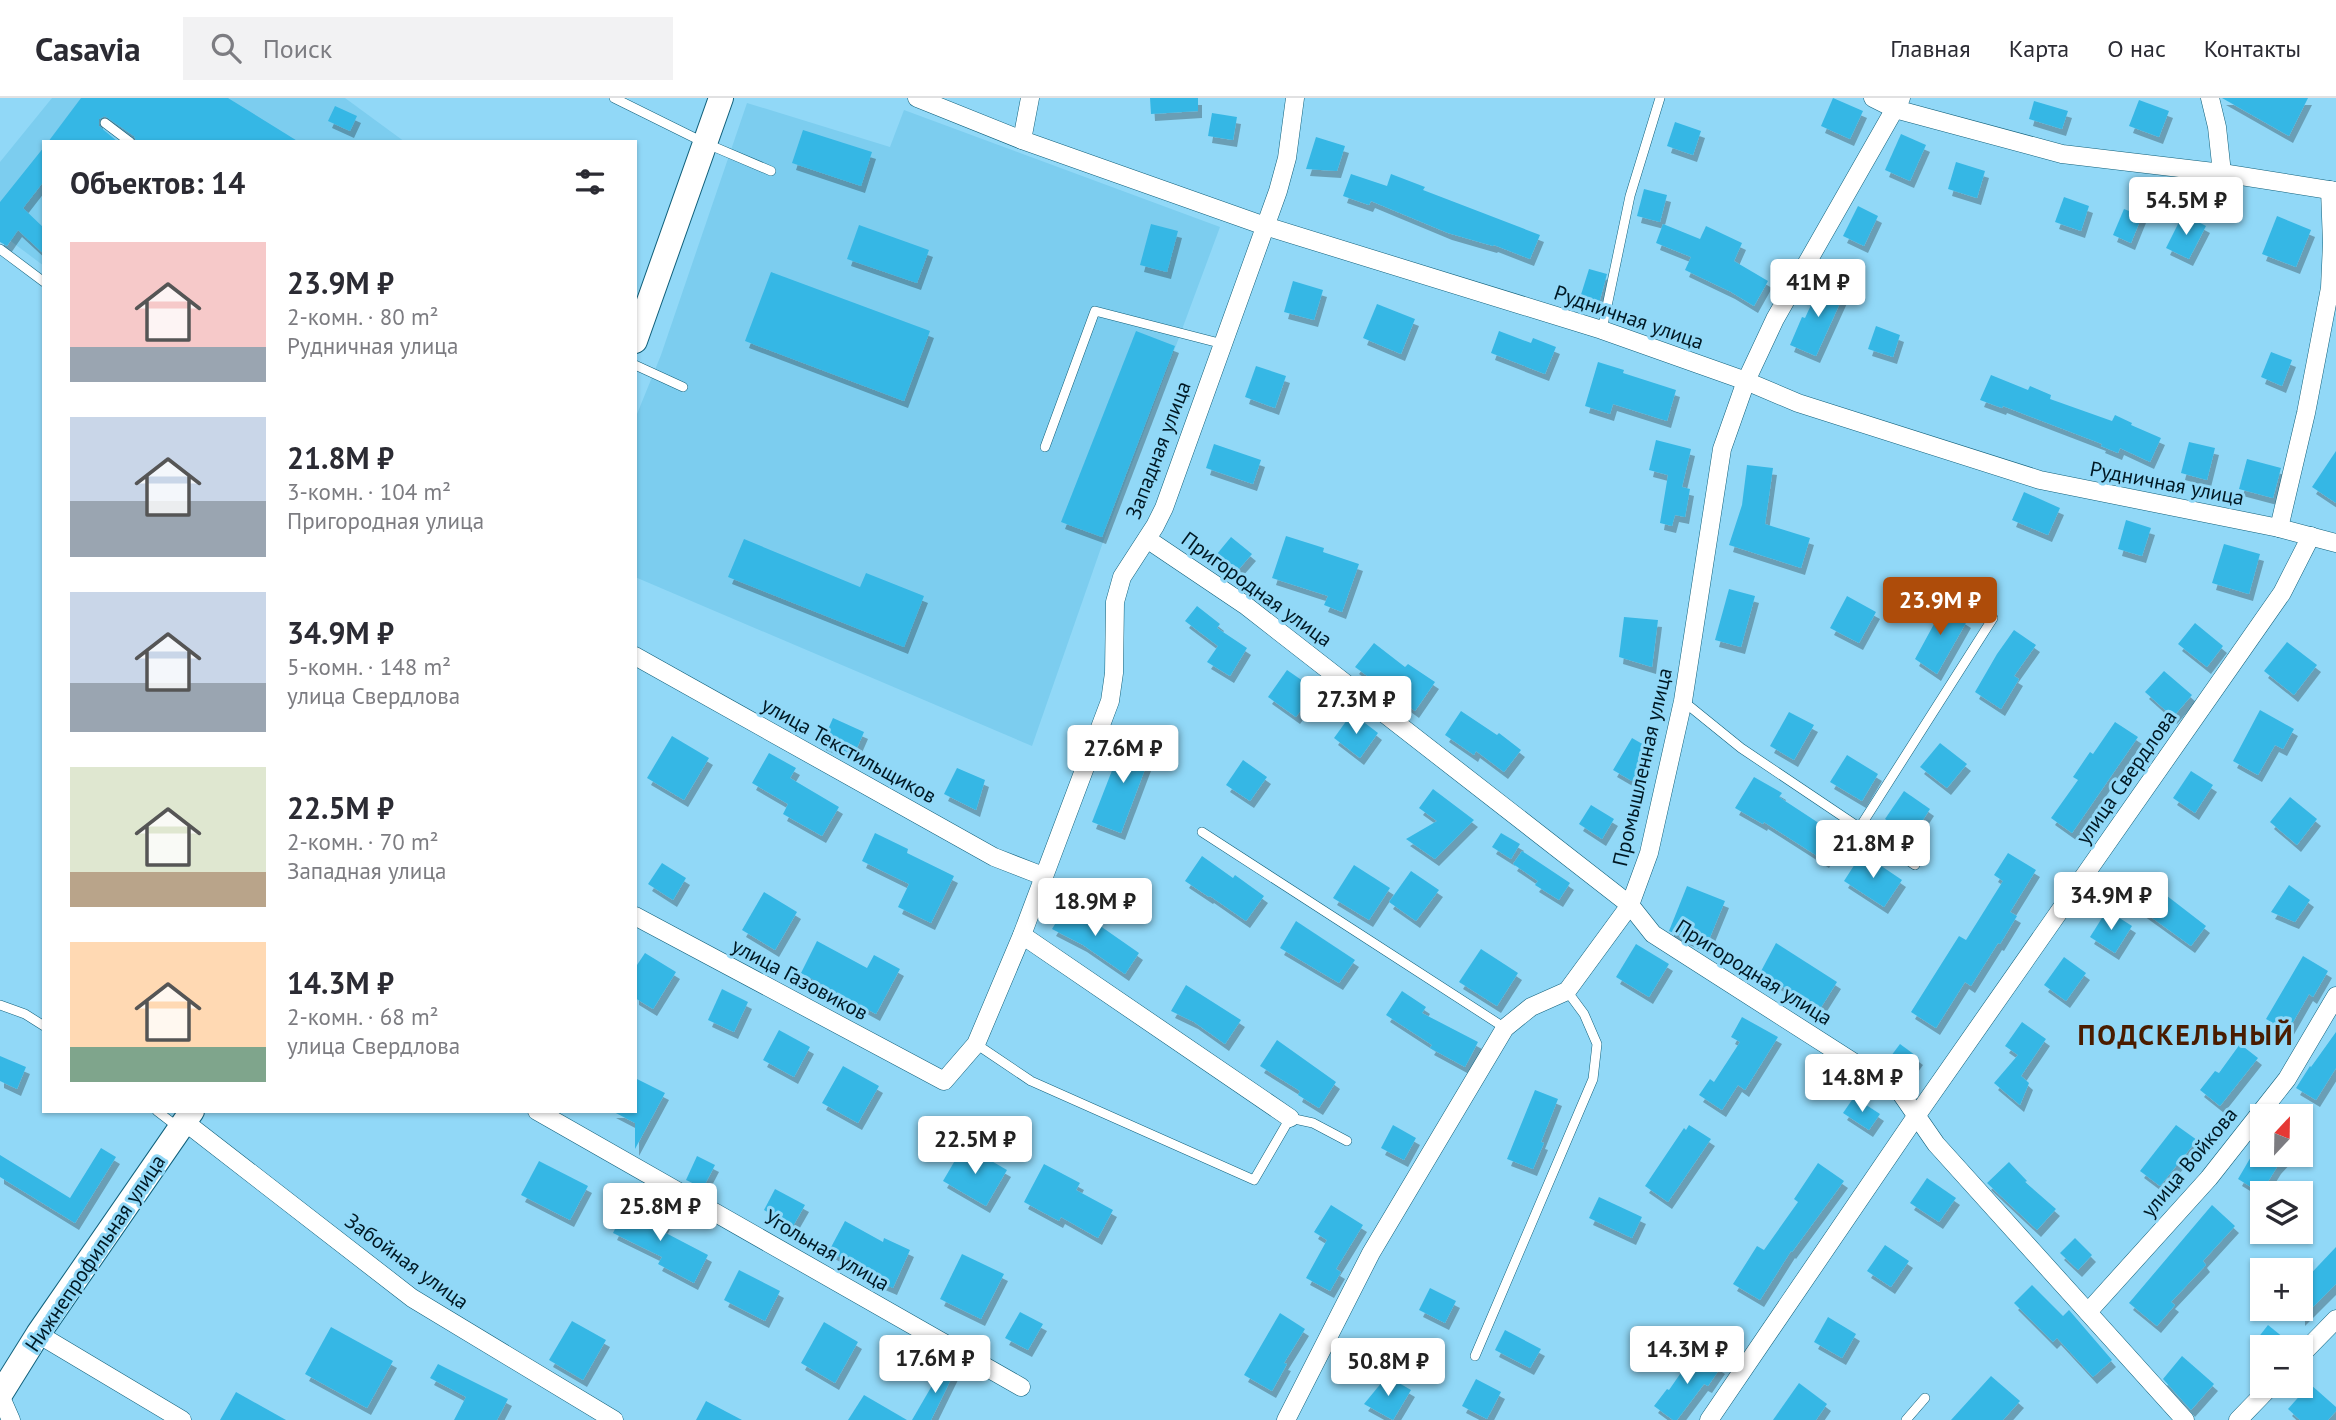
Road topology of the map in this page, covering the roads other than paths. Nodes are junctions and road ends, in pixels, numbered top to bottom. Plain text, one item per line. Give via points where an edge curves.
1 (614, 98) edge
2 (721, 98) edge
3 (917, 98) edge
4 (1030, 98) edge
5 (1296, 98) edge
6 (1660, 98) edge
7 (1873, 98) edge
8 (2210, 98) edge
9 (1898, 103) edge
10 (105, 123) dead end
11 (127, 140) edge
12 (1022, 140) junction
13 (705, 143) junction
14 (771, 171) dead end
15 (2222, 173) junction
16 (2333, 190) edge
17 (1265, 226) junction
18 (0, 249) edge
19 (42, 280) edge
20 (1602, 330) junction
21 (637, 335) edge
22 (1223, 344) junction
23 (637, 366) edge
24 (1746, 381) junction
25 (683, 387) dead end
26 (1045, 447) dead end
27 (2279, 528) junction
28 (2311, 536) junction
29 (1147, 539) junction
30 (2334, 539) edge
31 (1993, 618) dead end
32 (637, 657) edge
33 (1683, 701) junction
34 (1860, 827) junction
35 (1202, 832) dead end
36 (1916, 865) dead end
37 (1043, 876) junction
38 (1630, 905) junction
39 (637, 917) edge
40 (1022, 934) junction
41 (1567, 991) junction
42 (2336, 996) edge
43 (0, 1005) edge
44 (42, 1025) edge
45 (1505, 1028) junction
46 (976, 1044) junction
47 (944, 1081) joint
48 (163, 1113) edge
49 (541, 1113) edge
50 (1917, 1115) junction
51 (1290, 1118) junction
52 (186, 1120) edge
53 (1347, 1141) dead end
54 (2088, 1312) junction
55 (2336, 1319) edge
56 (38, 1334) junction
57 (2313, 1343) edge
58 (1475, 1356) dead end
59 (1021, 1387) dead end
60 (0, 1395) edge
61 (1926, 1398) dead end
62 (2259, 1398) edge
63 (11, 1420) edge
64 (182, 1420) edge
65 (614, 1420) edge
66 (1286, 1420) edge
67 (1709, 1420) edge
68 (1906, 1420) edge
69 (2185, 1420) edge
70 (2238, 1420) edge

1 - 13 lane
2 - 13 street
3 - 12 street, Рудничная улица
4 - 12 street
5 - 17 street, Западная улица via 1287,158
6 - 20 lane via 1630,196
7 - 9 street
8 - 15 street
9 - 15 street via 2062,154
9 - 24 street, Промышленная улица via 1775,319
10 - 11 lane
12 - 17 street, Рудничная улица
13 - 14 lane
13 - 21 street
15 - 16 street
16 - 27 street via 2330,288
17 - 20 street, Рудничная улица
17 - 22 street, Западная улица
18 - 19 lane
20 - 24 street, Рудничная улица
22 - 26 lane via 1095,311
22 - 29 street, Западная улица via 1164,508
23 - 25 lane
24 - 27 street, Рудничная улица via 1798,403 2040,480
24 - 33 street, Промышленная улица via 1722,449
27 - 28 street, Рудничная улица
28 - 30 street, Рудничная улица
28 - 50 street, улица Свердлова via 2282,593
29 - 37 street, Западная улица via 1122,577 1115,602 1110,701
29 - 38 street, Пригородная улица via 1255,613
31 - 34 lane
32 - 37 street, улица Текстильщиков via 995,857
33 - 34 lane via 1741,748
33 - 38 street, Промышленная улица via 1649,853
34 - 36 lane
35 - 45 lane
37 - 40 street, Западная улица
38 - 41 street, Промышленная улица
38 - 50 street, Пригородная улица via 1653,934 1900,1092
39 - 47 street, улица Газовиков
40 - 46 street, Западная улица
40 - 51 street
41 - 45 street, Промышленная улица via 1531,1007
41 - 58 lane via 1597,1044 1593,1079
42 - 54 street, улица Войкова via 2287,1079 2208,1178
43 - 44 lane
45 - 66 street, Промышленная улица via 1371,1254
46 - 47 street, Западная улица
46 - 51 lane via 1031,1081 1254,1180
48 - 52 lane
49 - 59 street, Угольная улица
50 - 54 street, Пригородная улица via 1936,1144
50 - 67 street, улица Свердлова
51 - 53 lane via 1313,1123
52 - 56 street, Нижнепрофильная улица
52 - 65 street, Забойная улица via 412,1298
54 - 69 street, Пригородная улица
55 - 57 street
56 - 60 street, Нижнепрофильная улица
56 - 64 street
60 - 63 street
61 - 68 lane
62 - 70 street

